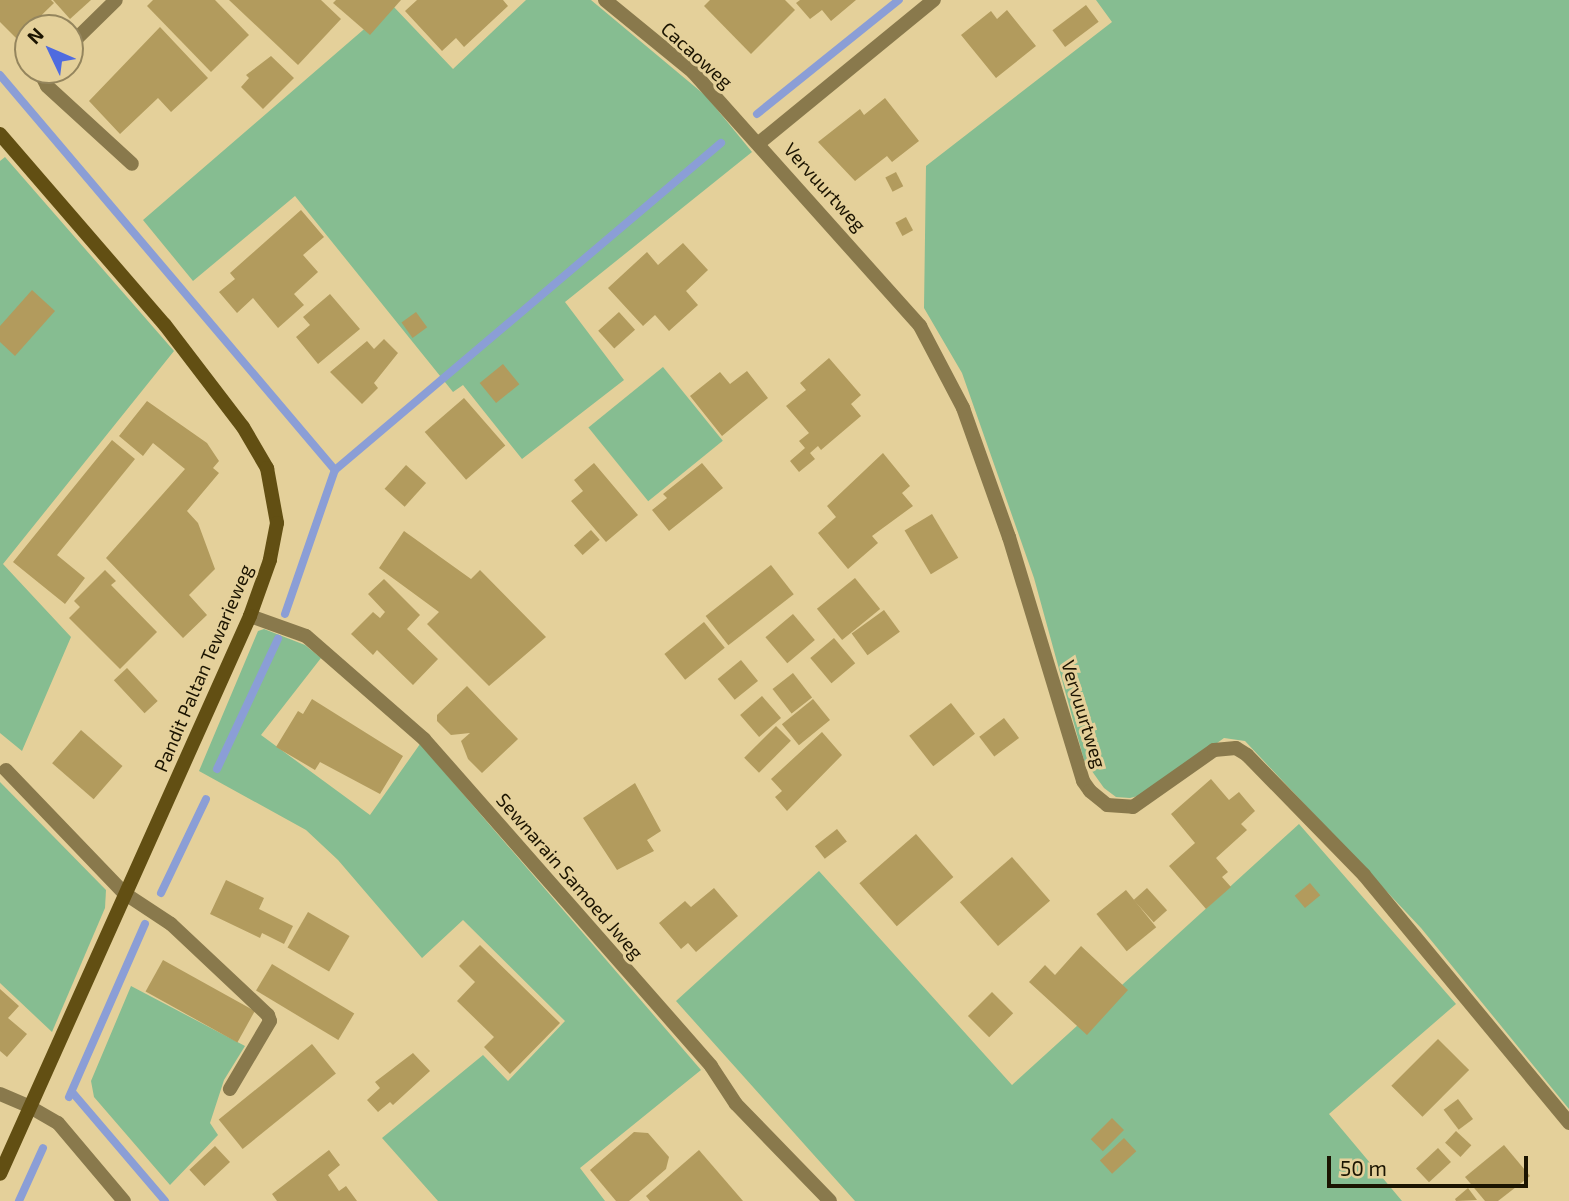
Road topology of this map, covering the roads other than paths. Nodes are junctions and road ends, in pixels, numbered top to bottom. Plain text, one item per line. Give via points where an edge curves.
1 (116, 0) edge
2 (605, 0) edge
3 (934, 0) edge
4 (84, 31) edge
5 (46, 84) edge
6 (0, 134) edge
7 (759, 143) junction
8 (132, 164) dead end
9 (250, 616) junction
10 (6, 770) dead end
11 (124, 893) junction
12 (230, 1089) dead end
13 (0, 1094) edge
14 (30, 1107) junction
15 (1569, 1123) edge
16 (0, 1174) edge
17 (124, 1201) edge
18 (830, 1201) edge

1 - 4 street
2 - 7 street, Cacaoweg via 693,72
3 - 7 street
5 - 8 street
6 - 9 street, Pandit Paltan Tewarieweg via 165,325 243,427 267,468 277,523 270,560
7 - 15 street, Vervuurtweg via 920,326 946,370 1009,537 1083,781 1090,791 1107,805 1133,807 1148,801 1214,750 1236,748 1247,755 1364,875
9 - 11 street, Pandit Paltan Tewarieweg
9 - 18 street, Sewnarain Samoed Jweg via 306,636 424,739 710,1066 736,1104
10 - 11 street
11 - 12 street via 171,924 268,1015 270,1021
11 - 14 street, Pandit Paltan Tewarieweg
13 - 14 street
14 - 16 street, Pandit Paltan Tewarieweg
14 - 17 street via 58,1123

